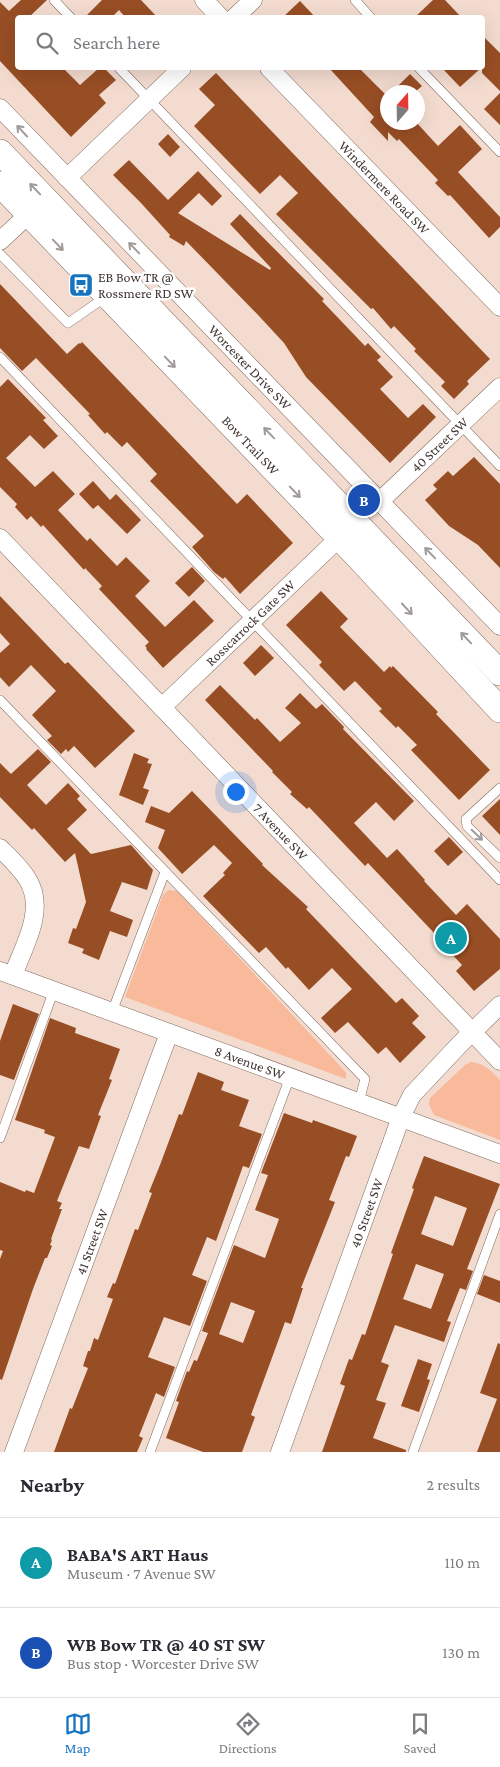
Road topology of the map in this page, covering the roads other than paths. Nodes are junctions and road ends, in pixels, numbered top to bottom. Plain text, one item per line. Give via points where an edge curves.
1 (54, 0) edge
2 (204, 0) edge
3 (253, 0) edge
4 (354, 0) edge
5 (68, 15) edge
6 (217, 15) edge
7 (237, 15) edge
8 (368, 15) edge
9 (121, 70) edge
10 (180, 70) edge
11 (271, 70) edge
12 (421, 70) edge
13 (150, 99) junction
14 (0, 108) edge
15 (0, 152) edge
16 (500, 152) edge
17 (67, 178) junction
18 (0, 184) edge
19 (29, 214) junction
20 (0, 241) edge
21 (0, 254) edge
22 (107, 296) junction
23 (500, 307) edge
24 (0, 358) edge
25 (500, 387) edge
26 (461, 425) junction
27 (500, 466) edge
28 (380, 501) junction
29 (0, 538) edge
30 (339, 538) junction
31 (250, 621) junction
32 (500, 626) edge
33 (500, 673) edge
34 (0, 700) edge
35 (162, 707) junction
36 (500, 710) edge
37 (500, 788) edge
38 (0, 848) edge
39 (500, 858) edge
40 (166, 872) junction
41 (500, 880) edge
42 (6, 973) edge
43 (54, 990) junction
44 (500, 1005) edge
45 (112, 1012) junction
46 (472, 1032) junction
47 (169, 1033) junction
48 (500, 1061) edge
49 (290, 1077) junction
50 (359, 1102) junction
51 (401, 1117) junction
52 (0, 1138) edge
53 (500, 1154) edge
54 (500, 1214) edge
55 (14, 1452) edge
56 (150, 1452) edge
57 (280, 1452) edge
58 (413, 1452) edge

1 - 5 lane
2 - 6 street
3 - 7 street
4 - 8 lane
9 - 13 lane
10 - 13 street
11 - 23 street, Windermere Road SW
12 - 16 lane
13 - 17 street
13 - 26 lane
17 -> 14 street, Worcester Drive SW
33 -> 15 main road, Bow Trail SW
28 -> 17 street, Worcester Drive SW
18 - 19 main road, Bow Trail SW
19 - 20 street
19 -> 22 main road, Bow Trail SW
21 - 22 lane via 68,323
22 -> 30 main road, Bow Trail SW
24 - 31 lane
25 - 26 street, 40 Street SW
26 - 27 lane
26 - 28 street, 40 Street SW
32 -> 28 street, Worcester Drive SW
29 - 35 street, 7 Avenue SW
30 - 31 street, Rosscarrock Gate SW
30 -> 36 main road, Bow Trail SW
31 - 35 street, Rosscarrock Gate SW
31 - 41 lane
34 - 40 lane
35 - 46 street, 7 Avenue SW
37 -> 39 lane via 466,819 467,826
38 - 42 street via 29,880 35,899 34,920
40 - 45 lane
40 - 50 lane via 364,1079
42 - 43 street, 8 Avenue SW
43 - 45 street, 8 Avenue SW
43 - 52 lane
44 - 46 street, 40 Street SW
45 - 47 street, 8 Avenue SW
46 - 48 street, 7 Avenue SW
46 - 51 street, 40 Street SW via 412,1095
47 - 49 street, 8 Avenue SW
47 - 55 street, 41 Street SW
49 - 50 street, 8 Avenue SW
49 - 56 lane
50 - 51 street, 8 Avenue SW
51 - 53 street, 8 Avenue SW
51 - 57 street, 40 Street SW
54 - 58 lane

